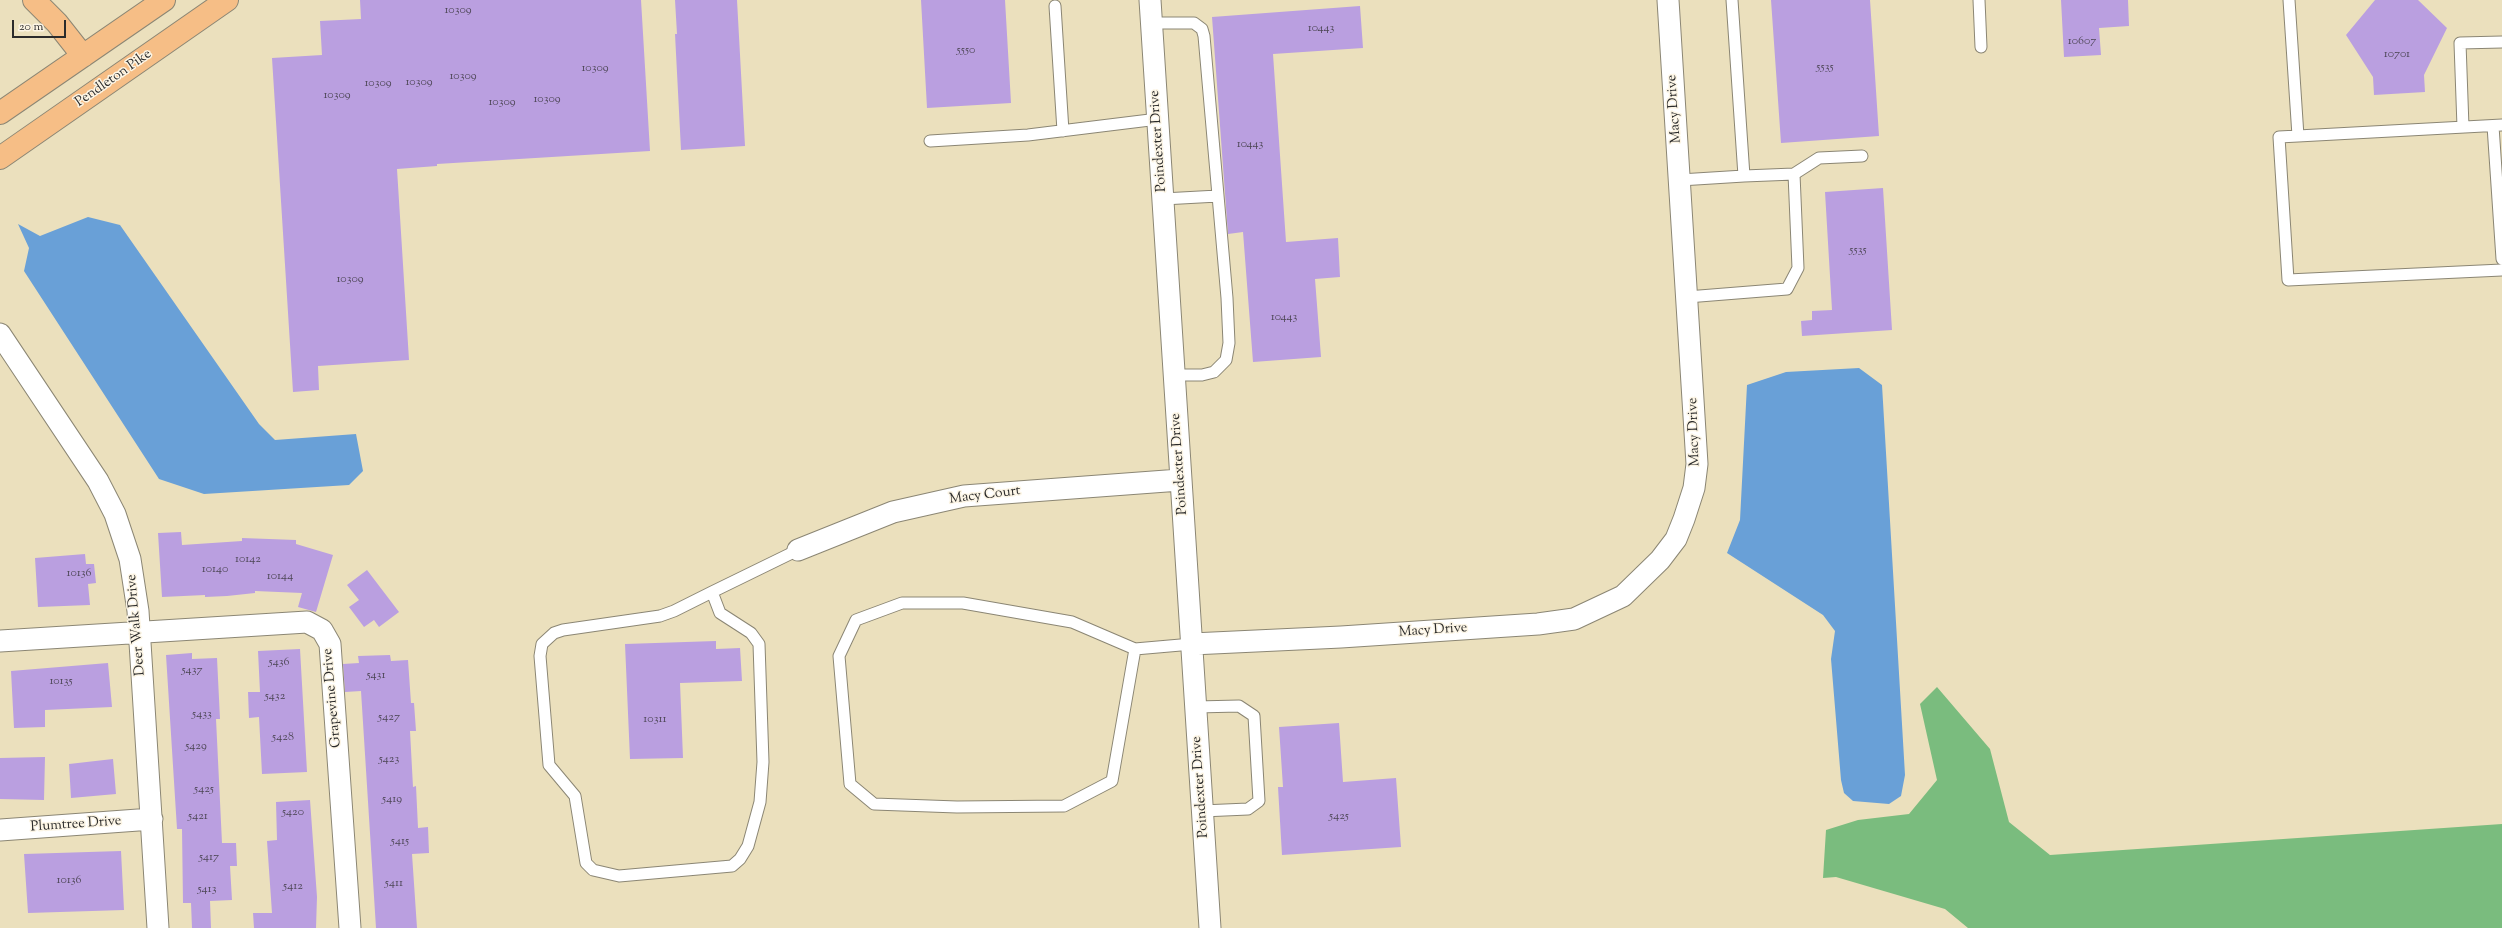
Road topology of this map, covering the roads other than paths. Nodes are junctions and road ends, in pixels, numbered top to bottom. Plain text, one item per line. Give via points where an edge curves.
1 (34, 0) edge
2 (164, 0) edge
3 (227, 0) edge
4 (1150, 0) edge
5 (1668, 0) edge
6 (1732, 0) edge
7 (1979, 0) edge
8 (2289, 0) edge
9 (1055, 6) dead end
10 (1152, 23) junction
11 (2502, 42) edge
12 (1981, 47) dead end
13 (83, 56) junction
14 (0, 113) edge
15 (1158, 119) junction
16 (2497, 125) edge
17 (2463, 127) junction
18 (1063, 131) junction
19 (2298, 136) junction
20 (930, 141) dead end
21 (1862, 156) dead end
22 (0, 158) edge
23 (2499, 167) edge
24 (1794, 174) junction
25 (1744, 176) junction
26 (1680, 180) junction
27 (1218, 196) junction
28 (1163, 199) junction
29 (2502, 259) edge
30 (2502, 270) edge
31 (1687, 296) junction
32 (0, 334) edge
33 (1174, 375) junction
34 (1180, 480) junction
35 (798, 550) joint
36 (712, 592) junction
37 (139, 632) junction
38 (0, 641) edge
39 (1192, 644) junction
40 (1135, 649) junction
41 (1196, 707) junction
42 (1202, 811) junction
43 (152, 819) junction
44 (0, 830) edge
45 (158, 928) edge
46 (350, 928) edge
47 (1210, 928) edge

1 - 13 main road via 57,23
2 - 13 main road
3 - 22 main road, Pendleton Pike
4 - 10 street, Poindexter Drive
5 - 26 street, Macy Drive
6 - 25 lane
7 - 12 lane
8 - 19 lane
9 - 18 lane
10 - 15 street, Poindexter Drive
10 - 27 lane via 1194,23 1202,29
11 - 17 lane via 2460,44
13 - 14 main road
15 - 18 lane
15 - 28 street, Poindexter Drive
16 - 17 lane
16 - 23 lane
17 - 19 lane
18 - 20 lane
19 - 30 lane via 2280,137 2288,280
21 - 24 lane via 1819,158
23 - 29 lane
24 - 25 lane
24 - 31 lane via 1798,268 1787,289
25 - 26 lane
26 - 31 street, Macy Drive
27 - 28 lane
27 - 33 lane via 1229,343 1226,360 1214,372 1202,375
28 - 33 street, Poindexter Drive
31 - 39 street, Macy Drive via 1697,464 1694,488 1676,539 1643,579 1623,596 1574,619 1538,624
32 - 37 street, Deer Walk Drive via 98,481 115,514 134,577
33 - 34 street, Poindexter Drive
34 - 35 street, Macy Court via 964,496 893,512
34 - 39 street, Poindexter Drive
35 - 36 lane
36 - 36 lane via 674,612 563,630 554,633 542,644 540,656 548,765 575,796 586,862 593,870 619,876 732,866 748,846 760,802 763,762 759,644 751,633 720,613
37 - 38 street, Grapevine Drive
37 - 43 street, Deer Walk Drive
37 - 46 street, Grapevine Drive via 307,622 324,632 330,644
39 - 40 lane
39 - 41 street, Poindexter Drive
40 - 40 lane via 1072,622 963,603 902,604 856,620 839,656 850,784 874,804 957,807 1064,806 1112,781
41 - 42 street, Poindexter Drive
41 - 42 lane via 1239,706 1254,716 1259,801 1248,809
42 - 47 street, Poindexter Drive
43 - 44 street, Plumtree Drive
43 - 45 street, Deer Walk Drive

